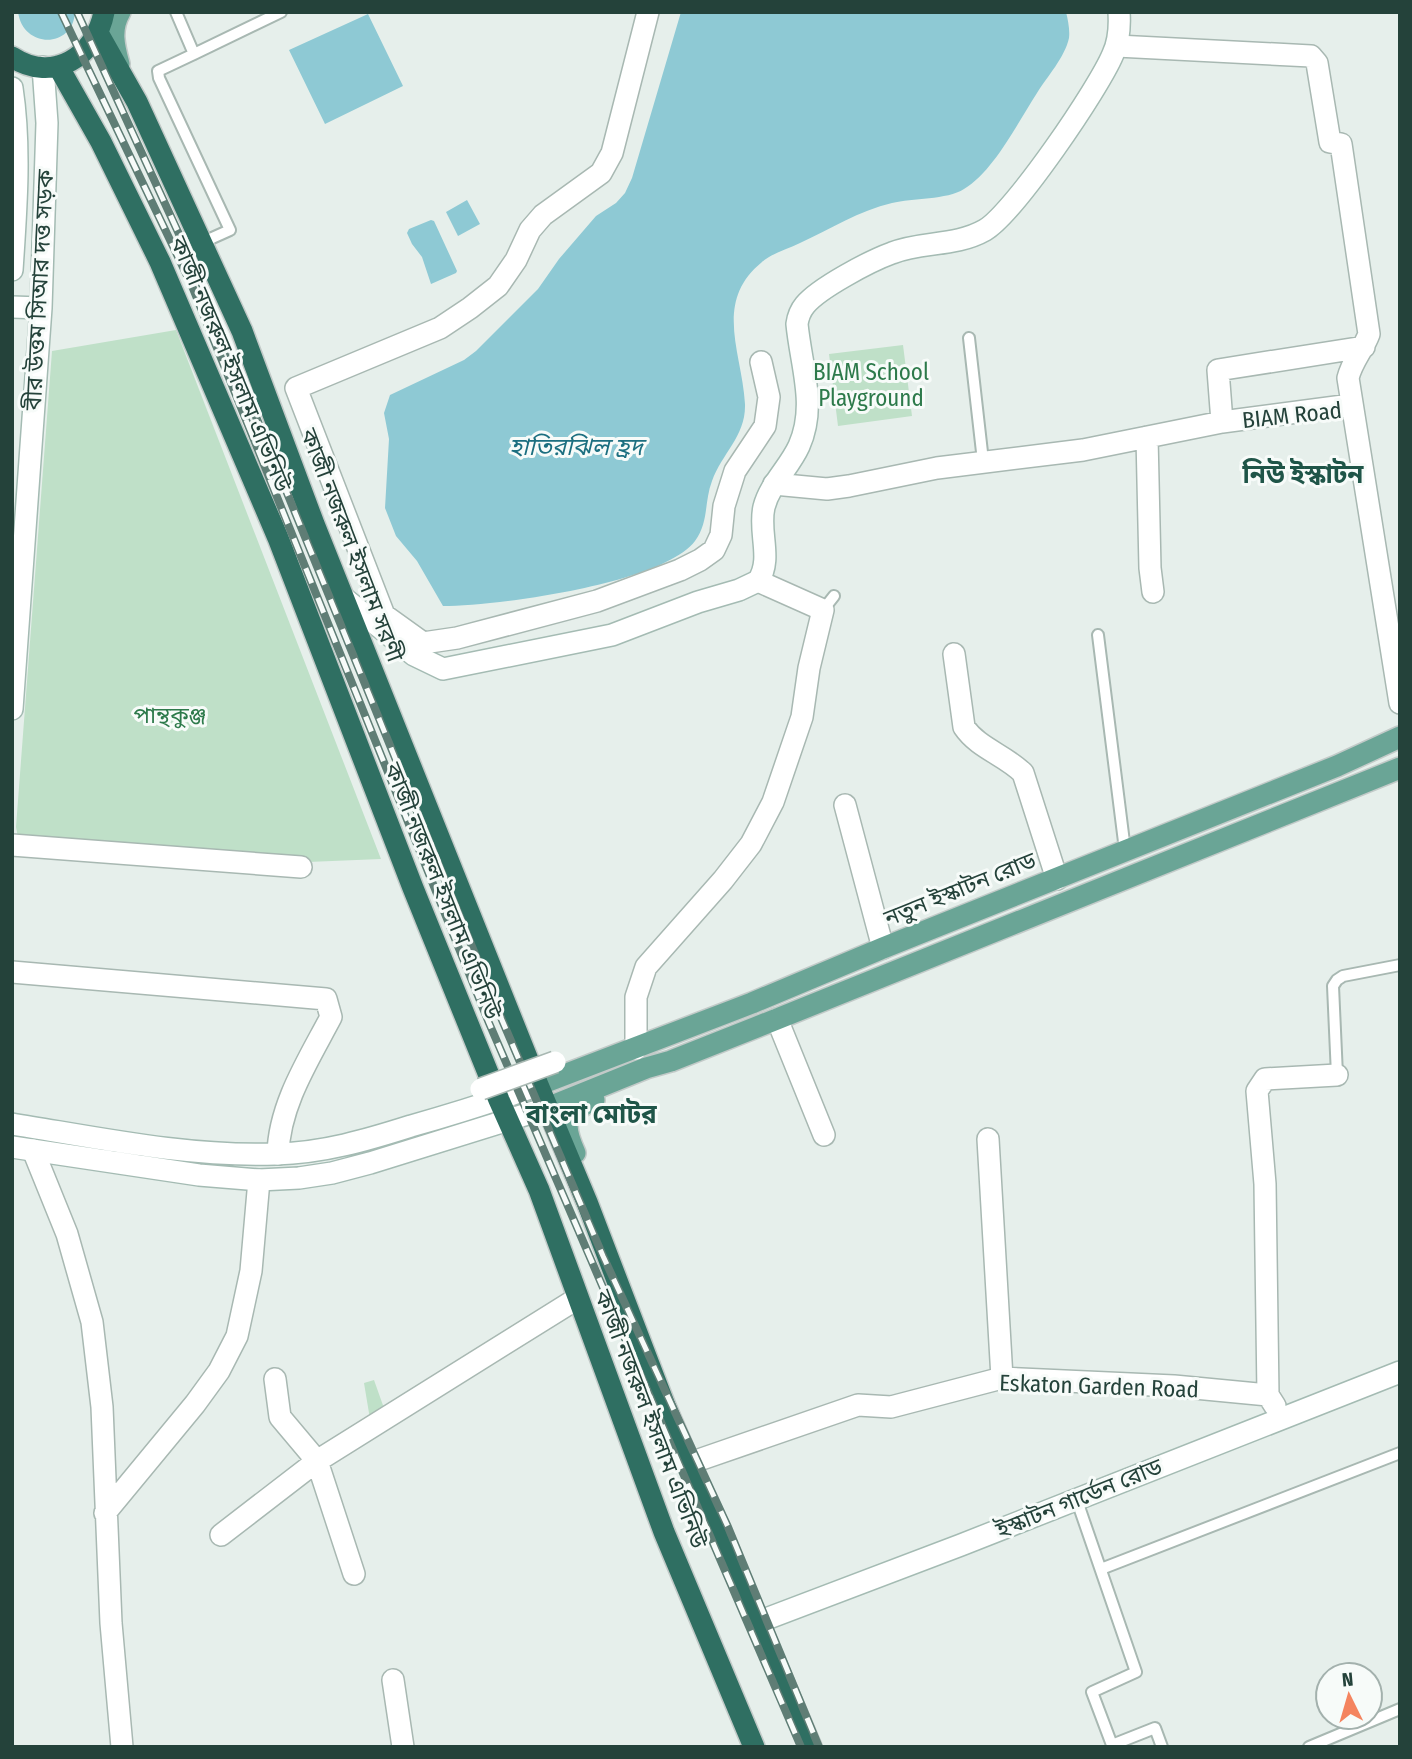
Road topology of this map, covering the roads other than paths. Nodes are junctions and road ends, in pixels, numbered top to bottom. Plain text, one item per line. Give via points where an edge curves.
1 (120, 12) edge
2 (176, 12) edge
3 (281, 12) edge
4 (648, 12) edge
5 (1119, 12) edge
6 (101, 23) edge
7 (1117, 46) junction
8 (194, 54) junction
9 (12, 57) edge
10 (50, 66) junction
11 (121, 71) junction
12 (12, 88) edge
13 (201, 243) junction
14 (13, 251) edge
15 (42, 259) junction
16 (12, 270) edge
17 (12, 307) edge
18 (41, 307) junction
19 (969, 338) dead end
20 (1364, 347) junction
21 (761, 362) dead end
22 (1351, 405) junction
23 (1222, 422) junction
24 (1147, 437) junction
25 (984, 461) junction
26 (789, 464) junction
27 (774, 484) junction
28 (810, 487) junction
29 (19, 512) edge
30 (758, 581) junction
31 (1153, 592) dead end
32 (345, 599) junction
33 (1098, 635) dead end
34 (954, 654) dead end
35 (1400, 703) edge
36 (12, 709) edge
37 (1400, 737) edge
38 (1337, 766) junction
39 (1393, 769) edge
40 (1346, 790) junction
41 (845, 805) dead end
42 (1159, 838) junction
43 (12, 845) edge
44 (1125, 850) junction
45 (1169, 861) junction
46 (301, 867) dead end
47 (1057, 879) junction
48 (973, 912) junction
49 (984, 936) junction
50 (883, 948) junction
51 (1400, 965) edge
52 (12, 972) edge
53 (752, 1003) junction
54 (768, 1023) junction
55 (636, 1049) junction
56 (671, 1061) junction
57 (559, 1068) junction
58 (1336, 1074) joint
59 (538, 1086) junction
60 (490, 1094) junction
61 (572, 1098) junction
62 (547, 1108) junction
63 (508, 1121) junction
64 (12, 1124) edge
65 (824, 1135) dead end
66 (988, 1139) dead end
67 (22, 1149) edge
68 (278, 1154) junction
69 (259, 1180) junction
70 (587, 1202) junction
71 (578, 1298) junction
72 (1400, 1372) edge
73 (275, 1378) dead end
74 (1002, 1378) junction
75 (1269, 1395) junction
76 (1283, 1418) junction
77 (1400, 1453) edge
78 (317, 1461) junction
79 (690, 1464) junction
80 (1076, 1499) junction
81 (105, 1513) junction
82 (221, 1535) dead end
83 (1101, 1569) junction
84 (354, 1574) dead end
85 (758, 1622) junction
86 (393, 1680) dead end
87 (1400, 1709) edge
88 (750, 1745) edge
89 (122, 1747) edge
90 (403, 1747) edge
91 (811, 1747) edge
92 (1162, 1747) edge
93 (1308, 1747) edge

1 - 11 main road via 113,43
2 - 8 lane
3 - 8 lane
4 - 21 street via 612,153 601,173 543,215 530,230 498,286 440,328 296,388 384,615 423,643 457,638 597,601 700,560 714,550 729,487 743,456 765,426 769,397
5 - 7 street
6 - 10 highway via 85,52 73,61
6 - 11 highway, কাজী নজরুল ইসলাম সরণী
7 - 20 street via 1311,56 1317,63 1330,142 1341,144 1369,334
7 - 26 street via 1047,156 988,228 950,243 892,252 806,303 797,324 808,418
8 - 13 lane via 158,71 230,230
9 - 10 highway via 30,65
10 - 15 street, বীর উত্তম সিআর দত্ত সড়ক
10 - 60 highway, কাজী নজরুল ইসলাম এভিনিউ via 101,142 160,262 267,513
11 - 13 highway, কাজী নজরুল ইসলাম সরণী
12 - 14 street, বীর উত্তম সিআর দত্ত সড়ক
13 - 32 highway, কাজী নজরুল ইসলাম সরণী via 242,331
14 - 15 street
14 - 16 street, বীর উত্তম সিআর দত্ত সড়ক
15 - 18 street, বীর উত্তম সিআর দত্ত সড়ক
17 - 18 street
18 - 29 street, বীর উত্তম সিআর দত্ত সড়ক
19 - 25 lane
20 - 22 street via 1352,362 1348,378
20 - 23 street via 1218,370
22 - 23 street, BIAM Road
22 - 35 street, BIAM Road
23 - 24 street, BIAM Road
24 - 25 street, BIAM Road via 1083,450
24 - 31 street
25 - 28 street, BIAM Road via 849,486
26 - 27 street
26 - 28 street via 792,473
27 - 28 street, BIAM Road
27 - 30 street via 764,508 765,565
29 - 36 street, বীর উত্তম সিআর দত্ত সড়ক
30 - 32 street via 612,635 443,669 414,655
30 - 55 street via 828,603 809,668 802,717 773,802 751,844 646,967 636,997
32 - 59 highway, কাজী নজরুল ইসলাম সরণী
33 - 44 lane
34 - 47 street via 964,727 1023,773
37 - 38 main road, নতুন ইস্কাটন রোড
38 - 40 street
38 - 42 main road, নতুন ইস্কাটন রোড
39 - 40 main road
40 - 45 main road
41 - 50 street
42 - 44 main road, নতুন ইস্কাটন রোড
42 - 45 street
43 - 46 street
44 - 47 main road, নতুন ইস্কাটন রোড
45 - 49 main road
47 - 48 main road, নতুন ইস্কাটন রোড
48 - 49 main road
48 - 50 main road, নতুন ইস্কাটন রোড
49 - 54 main road
50 - 53 main road, নতুন ইস্কাটন রোড
51 - 58 lane via 1343,976 1333,986
52 - 68 street via 326,999 331,1017 295,1087 278,1136
53 - 54 street
53 - 55 main road, নতুন ইস্কাটন রোড
54 - 56 main road
54 - 65 street
55 - 57 main road, নতুন ইস্কাটন রোড
56 - 61 main road
56 - 70 main road via 576,1109 570,1117 566,1133 585,1177
57 - 59 main road, নতুন ইস্কাটন রোড
57 - 60 street, bridge
57 - 61 main road
58 - 75 street via 1265,1079 1256,1091 1265,1184
59 - 60 street
59 - 62 highway, কাজী নজরুল ইসলাম এভিনিউ
60 - 63 highway, কাজী নজরুল ইসলাম এভিনিউ
60 - 68 street via 360,1141
61 - 62 main road
62 - 63 street
62 - 70 highway, কাজী নজরুল ইসলাম এভিনিউ
63 - 69 street via 332,1173
63 - 71 highway, কাজী নজরুল ইসলাম এভিনিউ
64 - 68 street via 173,1149
66 - 74 street
67 - 69 street
67 - 81 street via 67,1234 92,1322 102,1407
69 - 81 street via 251,1271 237,1336 195,1404
70 - 79 highway, কাজী নজরুল ইসলাম এভিনিউ
71 - 78 street
71 - 88 highway, কাজী নজরুল ইসলাম এভিনিউ via 664,1532
72 - 76 street, ইস্কাটন গার্ডেন রোড
73 - 78 street via 280,1417
74 - 75 street, Eskaton Garden Road
74 - 79 street, Eskaton Garden Road via 891,1407 858,1405
75 - 76 street
76 - 80 street, ইস্কাটন গার্ডেন রোড
77 - 83 lane
78 - 82 street
78 - 84 street
79 - 85 highway, কাজী নজরুল ইসলাম এভিনিউ
80 - 83 lane
80 - 85 street, ইস্কাটন গার্ডেন রোড
81 - 89 street
83 - 92 lane via 1136,1672 1092,1692 1112,1745 1155,1728
85 - 91 highway, কাজী নজরুল ইসলাম এভিনিউ
86 - 90 street
87 - 93 lane

